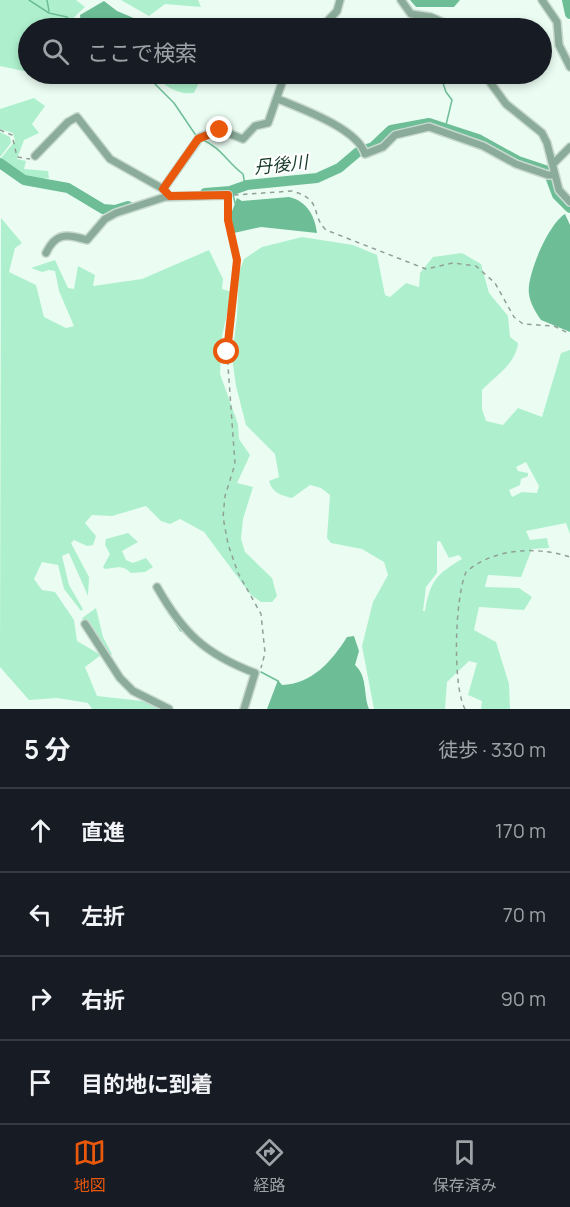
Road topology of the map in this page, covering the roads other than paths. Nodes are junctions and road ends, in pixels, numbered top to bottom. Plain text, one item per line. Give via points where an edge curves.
1 (340, 0) edge
2 (401, 0) edge
3 (542, 0) edge
4 (330, 18) edge
5 (433, 18) edge
6 (570, 67) edge
7 (282, 84) edge
8 (491, 84) edge
9 (278, 99) junction
10 (570, 147) edge
11 (35, 156) road end
12 (553, 164) junction
13 (551, 175) junction
14 (167, 193) junction
15 (232, 195) road end
16 (570, 202) edge
17 (46, 253) dead end
18 (157, 586) dead end
19 (85, 624) dead end
20 (170, 709) edge
21 (243, 709) edge

1 - 4 street
2 - 5 street via 411,14
3 - 6 street via 557,22 559,45
7 - 9 street
8 - 12 street via 506,104 542,133
9 - 13 street via 358,140 365,154 376,151 395,135 429,127
9 - 14 street via 268,123 255,126 247,137 220,130 199,138
10 - 12 street
11 - 14 street via 76,117 111,159
12 - 13 street
13 - 16 street
14 - 15 street
14 - 17 street via 105,219 87,240 68,234 60,236
18 - 21 street via 174,617 211,653 255,673
19 - 20 street via 133,691

